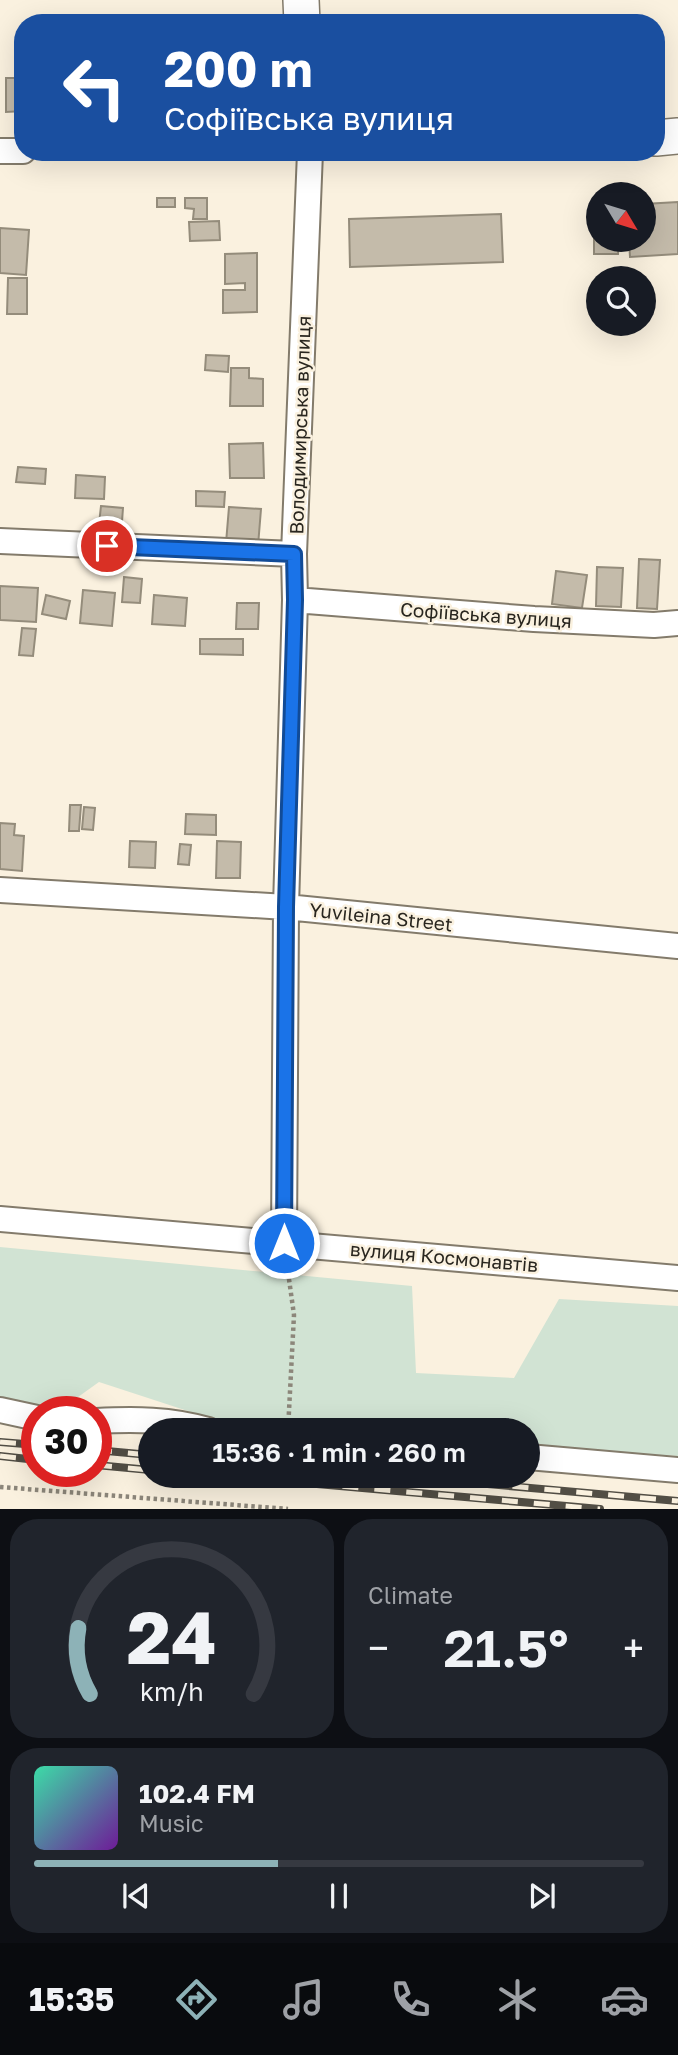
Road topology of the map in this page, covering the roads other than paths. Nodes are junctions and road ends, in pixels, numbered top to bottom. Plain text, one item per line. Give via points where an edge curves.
1 (310, 161) edge
2 (0, 541) edge
3 (294, 554) junction
4 (295, 600) junction
5 (678, 623) edge
6 (0, 890) edge
7 (286, 907) junction
8 (678, 946) edge
9 (0, 1219) edge
10 (284, 1243) junction
11 (678, 1278) edge
12 (0, 1410) edge
13 (21, 1415) edge
14 (112, 1420) edge
15 (138, 1420) edge
16 (540, 1458) edge
17 (678, 1470) edge

1 - 3 street, Володимирська вулиця
2 - 3 street
3 - 4 street, Володимирська вулиця
4 - 5 street, Софіївська вулиця via 534,619
4 - 7 street, Володимирська вулиця
6 - 7 street, Yuvileina Street
7 - 8 street, Yuvileina Street
7 - 10 street, Володимирська вулиця
9 - 10 street, вулиця Космонавтів
10 - 11 street, вулиця Космонавтів
12 - 13 street
14 - 15 street
16 - 17 street

